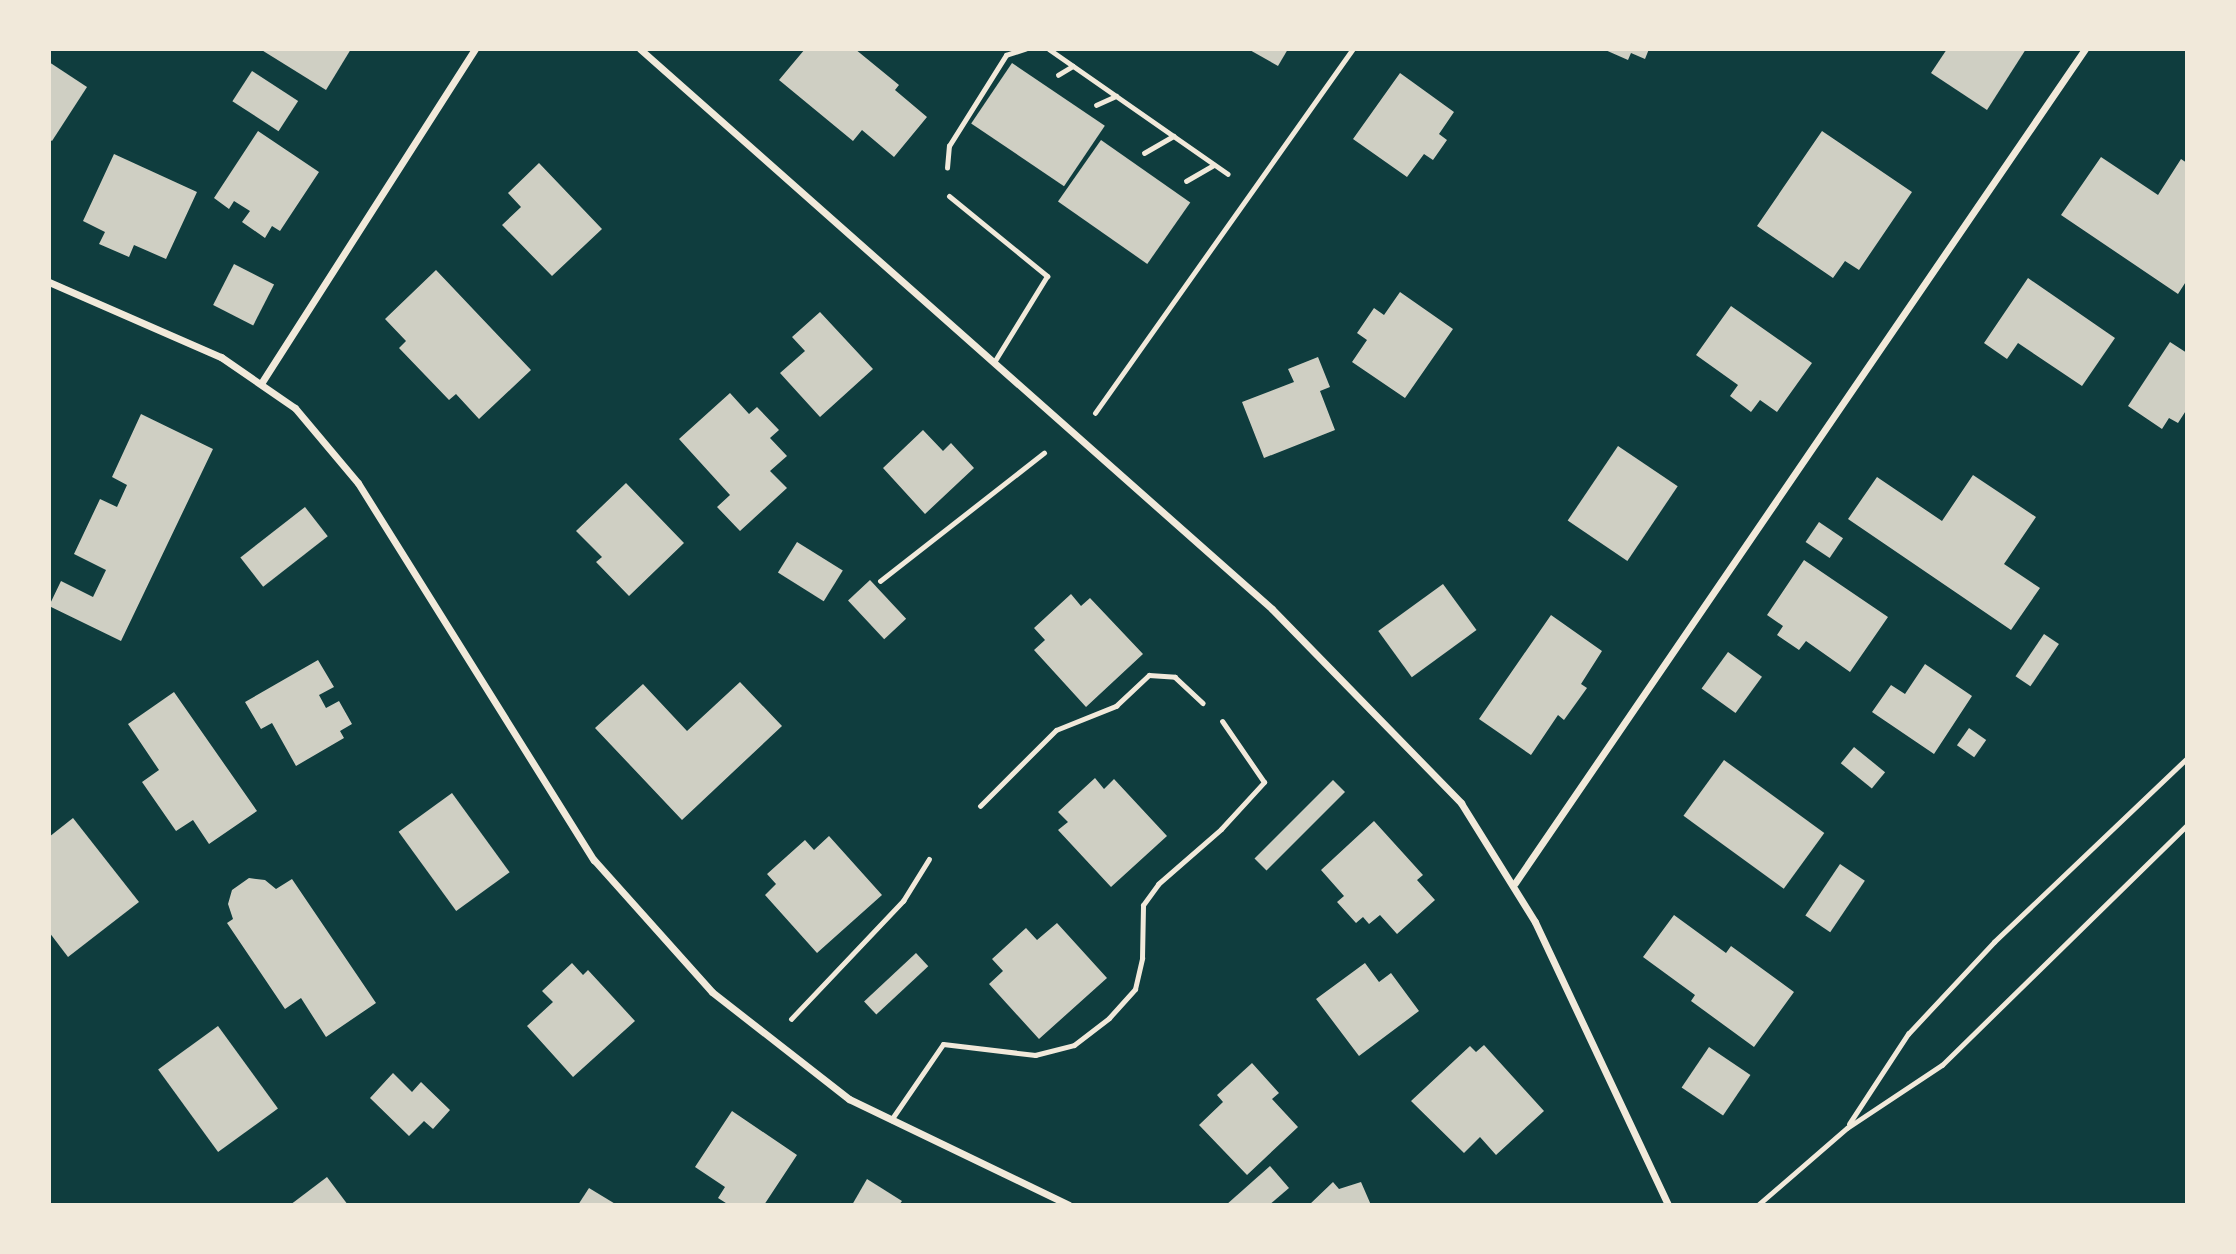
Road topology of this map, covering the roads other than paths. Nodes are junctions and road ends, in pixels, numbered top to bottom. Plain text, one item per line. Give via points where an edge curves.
1 (475, 49) edge
2 (640, 49) edge
3 (2085, 49) edge
4 (948, 196) dead end
5 (49, 282) edge
6 (994, 362) junction
7 (262, 382) junction
8 (1222, 721) road end
9 (1515, 883) junction
10 (891, 1120) junction
11 (1069, 1205) edge
12 (1668, 1205) edge

1 - 7 street
2 - 6 street
3 - 9 street
4 - 6 lane via 1046,276
5 - 7 street via 220,357
6 - 9 street via 1272,609 1388,723 1461,803
7 - 10 street via 295,408 358,483 594,860 712,992 769,1041 849,1098
8 - 10 lane via 1264,782 1221,829 1158,884 1143,905 1142,958 1135,989 1109,1018 1074,1045 1035,1055 943,1044
9 - 12 street
10 - 11 street

